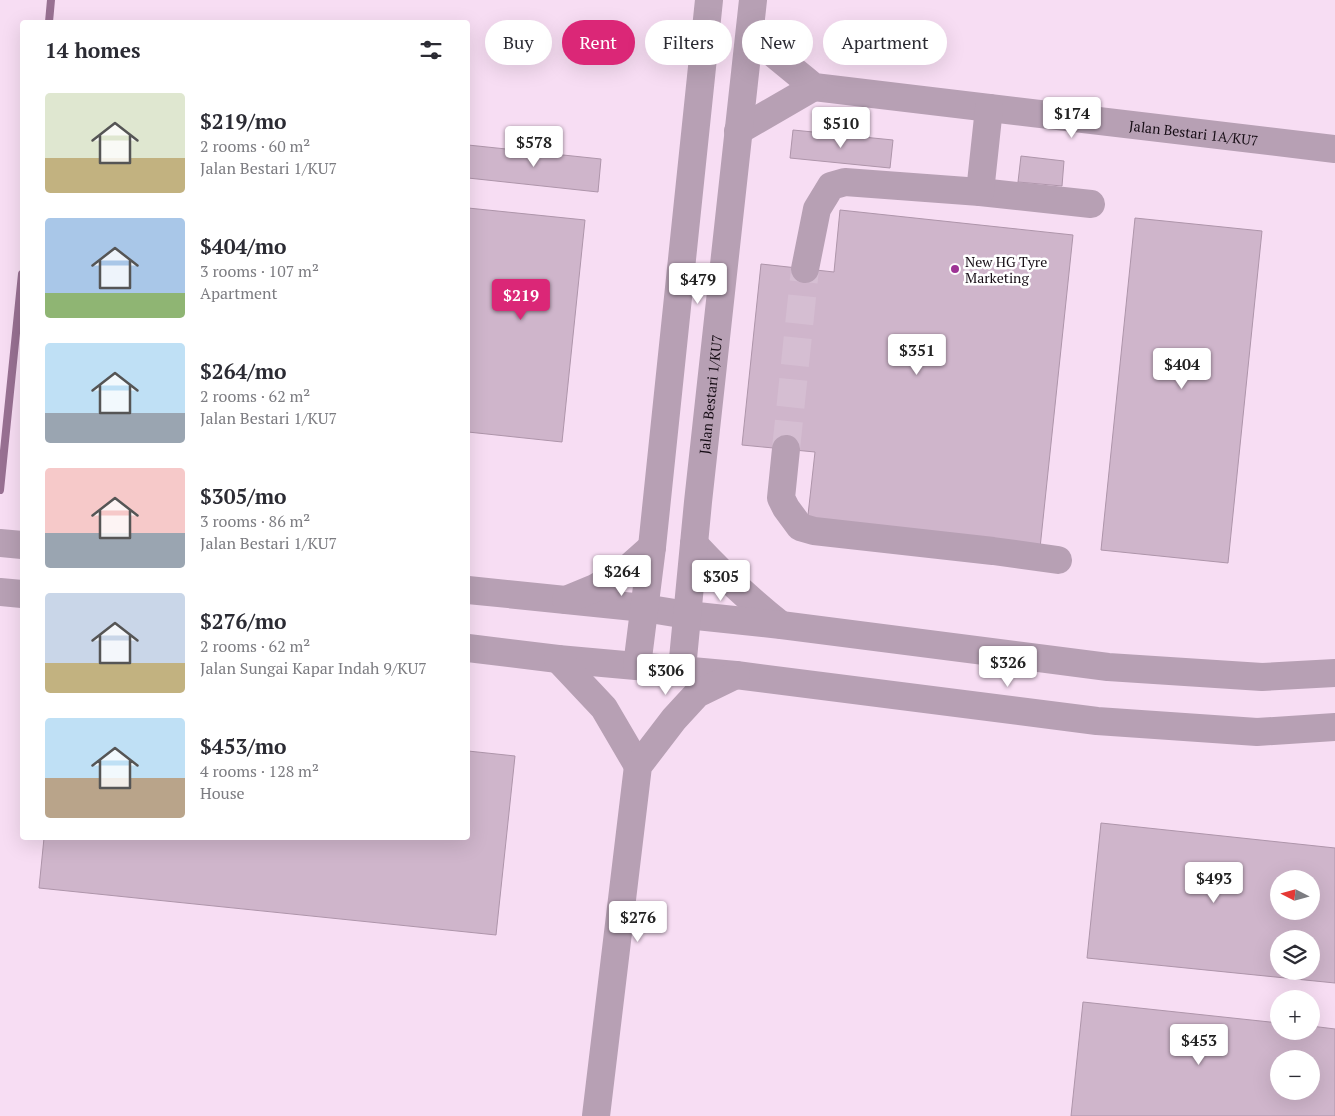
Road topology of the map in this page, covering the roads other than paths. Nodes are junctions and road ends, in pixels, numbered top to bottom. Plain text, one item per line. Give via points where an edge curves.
1 (709, 0) edge
2 (753, 0) edge
3 (752, 20) edge
4 (746, 65) edge
5 (787, 65) edge
6 (814, 87) junction
7 (988, 108) junction
8 (738, 131) junction
9 (1335, 149) edge
10 (980, 192) junction
11 (1090, 204) dead end
12 (805, 269) tunnel mouth
13 (786, 449) tunnel mouth
14 (0, 543) edge
15 (694, 544) junction
16 (20, 545) edge
17 (652, 547) junction
18 (1058, 560) dead end
19 (470, 590) edge
20 (0, 592) edge
21 (20, 594) edge
22 (565, 600) junction
23 (644, 608) junction
24 (687, 615) junction
25 (781, 625) junction
26 (470, 648) edge
27 (558, 659) junction
28 (637, 666) junction
29 (682, 669) junction
30 (1335, 673) edge
31 (736, 675) junction
32 (1335, 727) edge
33 (638, 766) junction
34 (596, 1116) edge

1 - 17 street
2 - 3 street, Jalan Bestari 1/KU7
4 - 8 street, Jalan Bestari 1/KU7
5 - 6 street
6 - 7 street, Jalan Bestari 1A/KU7
6 - 8 street
7 - 9 street, Jalan Bestari 1A/KU7
7 - 10 street
8 - 15 street, Jalan Bestari 1/KU7
10 - 11 street
10 - 12 street via 845,182 831,186 817,209
13 - 18 street via 781,498 800,527
14 - 16 street
15 - 24 street, Jalan Bestari 1/KU7
15 - 25 street via 724,576
17 - 22 street via 625,571
17 - 23 street
19 - 22 street
20 - 21 street
22 - 23 street
23 - 24 street
23 - 28 street
24 - 25 street
24 - 29 street, Jalan Bestari 1/KU7
25 - 30 street via 1108,666 1262,677
26 - 27 street
27 - 28 street
27 - 33 street via 604,708
28 - 29 street
29 - 31 street
31 - 32 street via 1097,720 1257,732
31 - 33 street via 697,694 674,718
33 - 34 street

